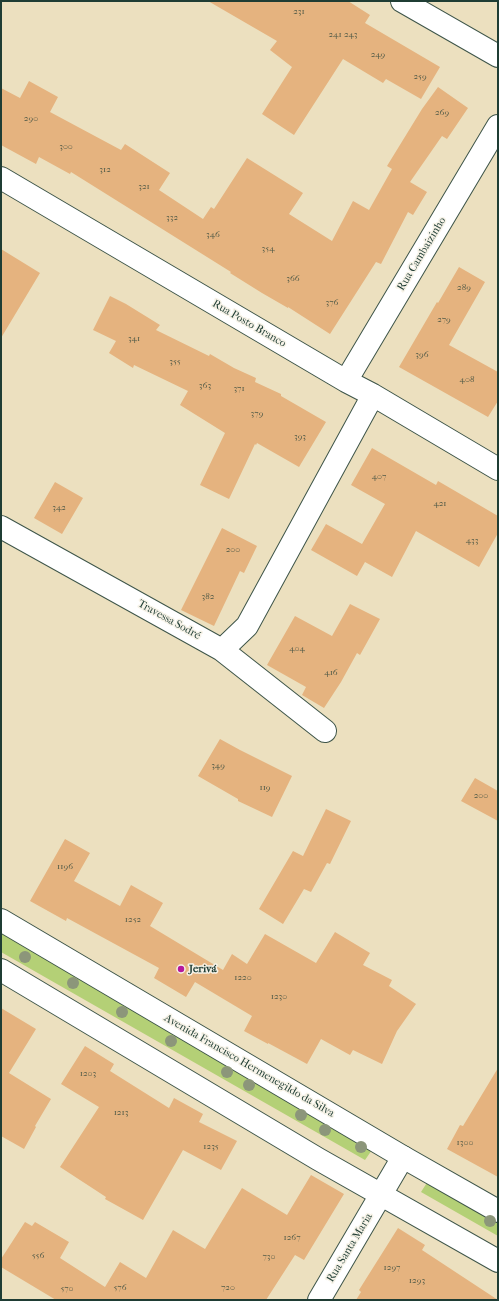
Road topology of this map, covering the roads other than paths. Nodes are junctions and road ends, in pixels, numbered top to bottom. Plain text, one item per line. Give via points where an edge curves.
1 (402, 1) edge
2 (498, 56) edge
3 (498, 126) edge
4 (1, 178) edge
5 (346, 381) junction
6 (373, 395) junction
7 (498, 469) edge
8 (1, 527) edge
9 (222, 650) junction
10 (324, 731) dead end
11 (1, 920) edge
12 (1, 970) edge
13 (403, 1157) junction
14 (382, 1195) junction
15 (498, 1211) edge
16 (498, 1261) edge
17 (319, 1300) edge

1 - 2 street
3 - 5 street, Rua Cambaizinho
4 - 5 street, Rua Posto Branco
5 - 6 street, Rua Posto Branco
6 - 7 street, Rua Posto Branco
6 - 9 street via 246,626
8 - 9 street, Travessa Sodré
9 - 10 street, Travessa Sodré
11 - 13 street, Avenida Francisco Hermenegildo da Silva
12 - 14 street
13 - 14 street, Rua Santa Maria
13 - 15 street, Avenida Francisco Hermenegildo da Silva
14 - 16 street
14 - 17 street, Rua Santa Maria

